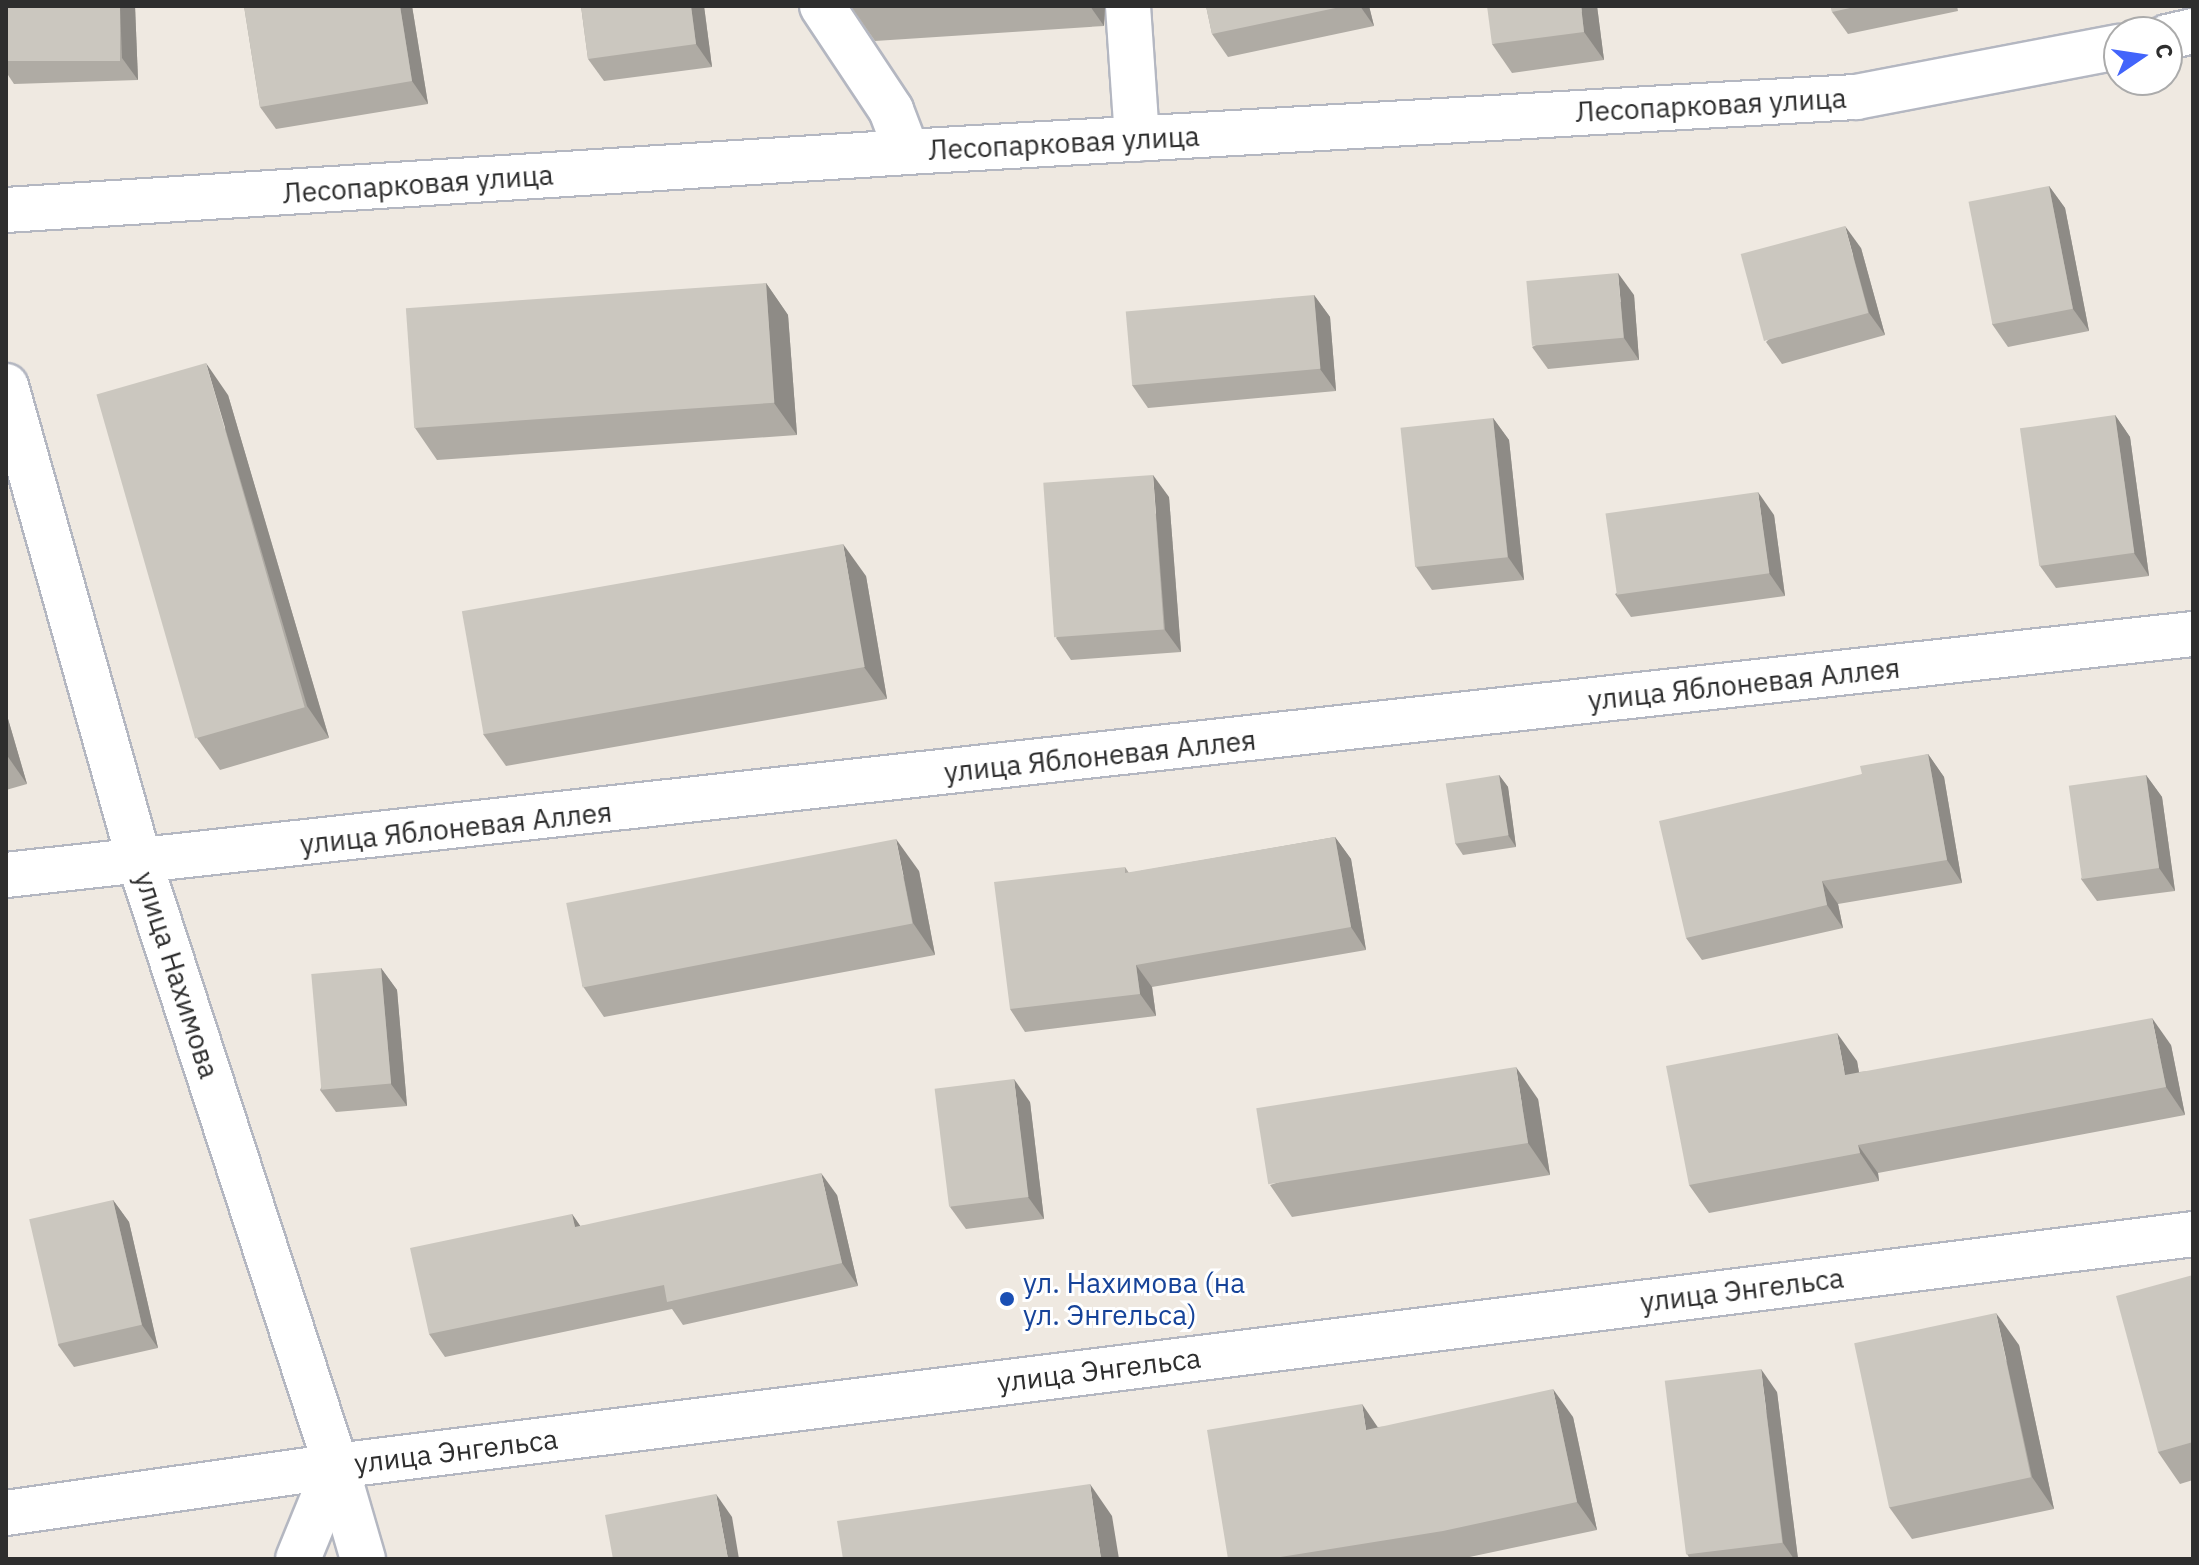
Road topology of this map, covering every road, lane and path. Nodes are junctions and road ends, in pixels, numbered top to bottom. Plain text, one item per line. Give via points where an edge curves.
1 (822, 6) edge
2 (1128, 6) edge
3 (2103, 50) edge
4 (1137, 139) junction
5 (907, 152) junction
6 (6, 210) edge
7 (6, 386) edge
8 (2193, 634) edge
9 (140, 863) junction
10 (6, 875) edge
11 (2193, 1234) edge
12 (336, 1466) junction
13 (6, 1513) edge
14 (298, 1559) edge
15 (363, 1559) edge

1 - 5 street via 891,110
2 - 4 street
3 - 4 street, Лесопарковая улица via 1856,97
4 - 5 street, Лесопарковая улица
5 - 6 street, Лесопарковая улица
7 - 9 street, улица Нахимова
8 - 9 street, улица Яблоневая Аллея
9 - 10 street, улица Яблоневая Аллея
9 - 12 street, улица Нахимова
11 - 12 street, улица Энгельса
12 - 13 street, улица Энгельса
12 - 14 street
12 - 15 street, улица Нахимова

